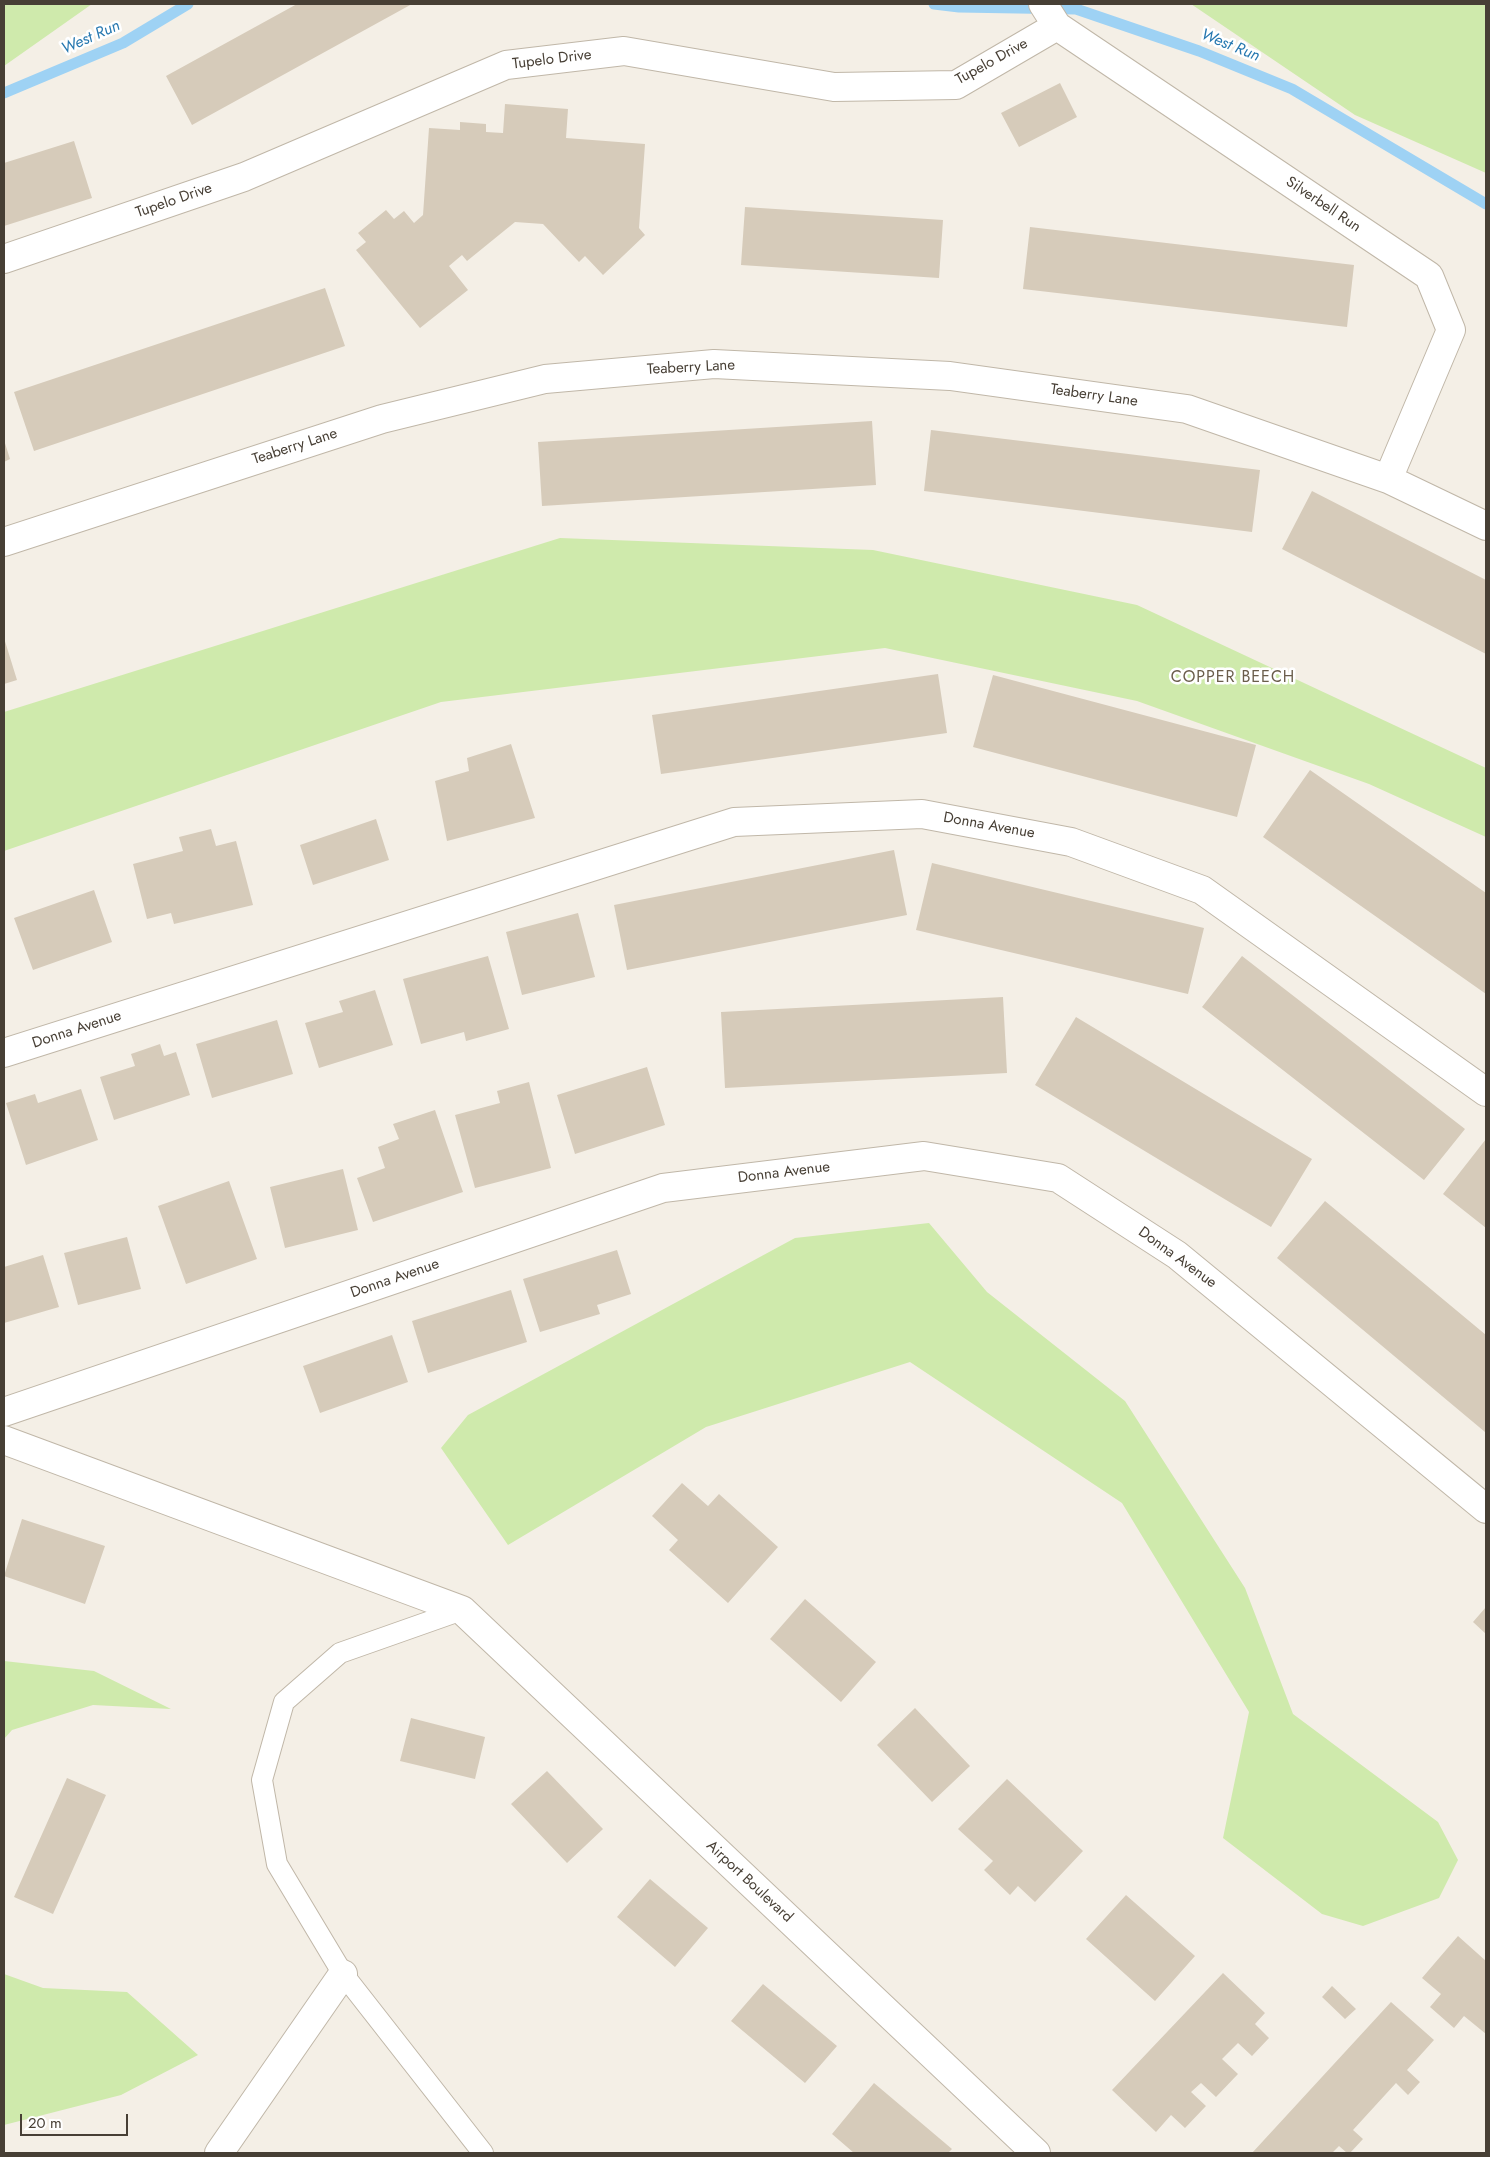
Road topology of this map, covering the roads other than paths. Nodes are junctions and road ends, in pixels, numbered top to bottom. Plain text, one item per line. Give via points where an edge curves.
1 (1052, 18) edge
2 (4, 259) edge
3 (1388, 479) junction
4 (1486, 526) edge
5 (4, 542) edge
6 (4, 1053) edge
7 (1486, 1092) edge
8 (4, 1412) edge
9 (4, 1440) edge
10 (1486, 1509) edge
11 (462, 1610) junction
12 (343, 1974) junction
13 (219, 2153) edge
14 (483, 2153) edge
15 (1036, 2153) edge

1 - 2 street, Tupelo Drive via 956,85 834,87 624,52 506,66 244,177
1 - 3 street, Silverbell Run via 1429,276 1451,330
3 - 4 street, Teaberry Lane
3 - 5 street, Teaberry Lane via 1187,409 950,376 714,364 545,379 445,402
6 - 7 street, Donna Avenue via 734,822 922,814 1071,842 1202,890
8 - 10 street, Donna Avenue via 663,1188 924,1156 1058,1178 1178,1255
9 - 11 street
11 - 12 lane via 340,1653 284,1702 262,1780 277,1864
11 - 15 street, Airport Boulevard
12 - 13 street
12 - 14 lane

